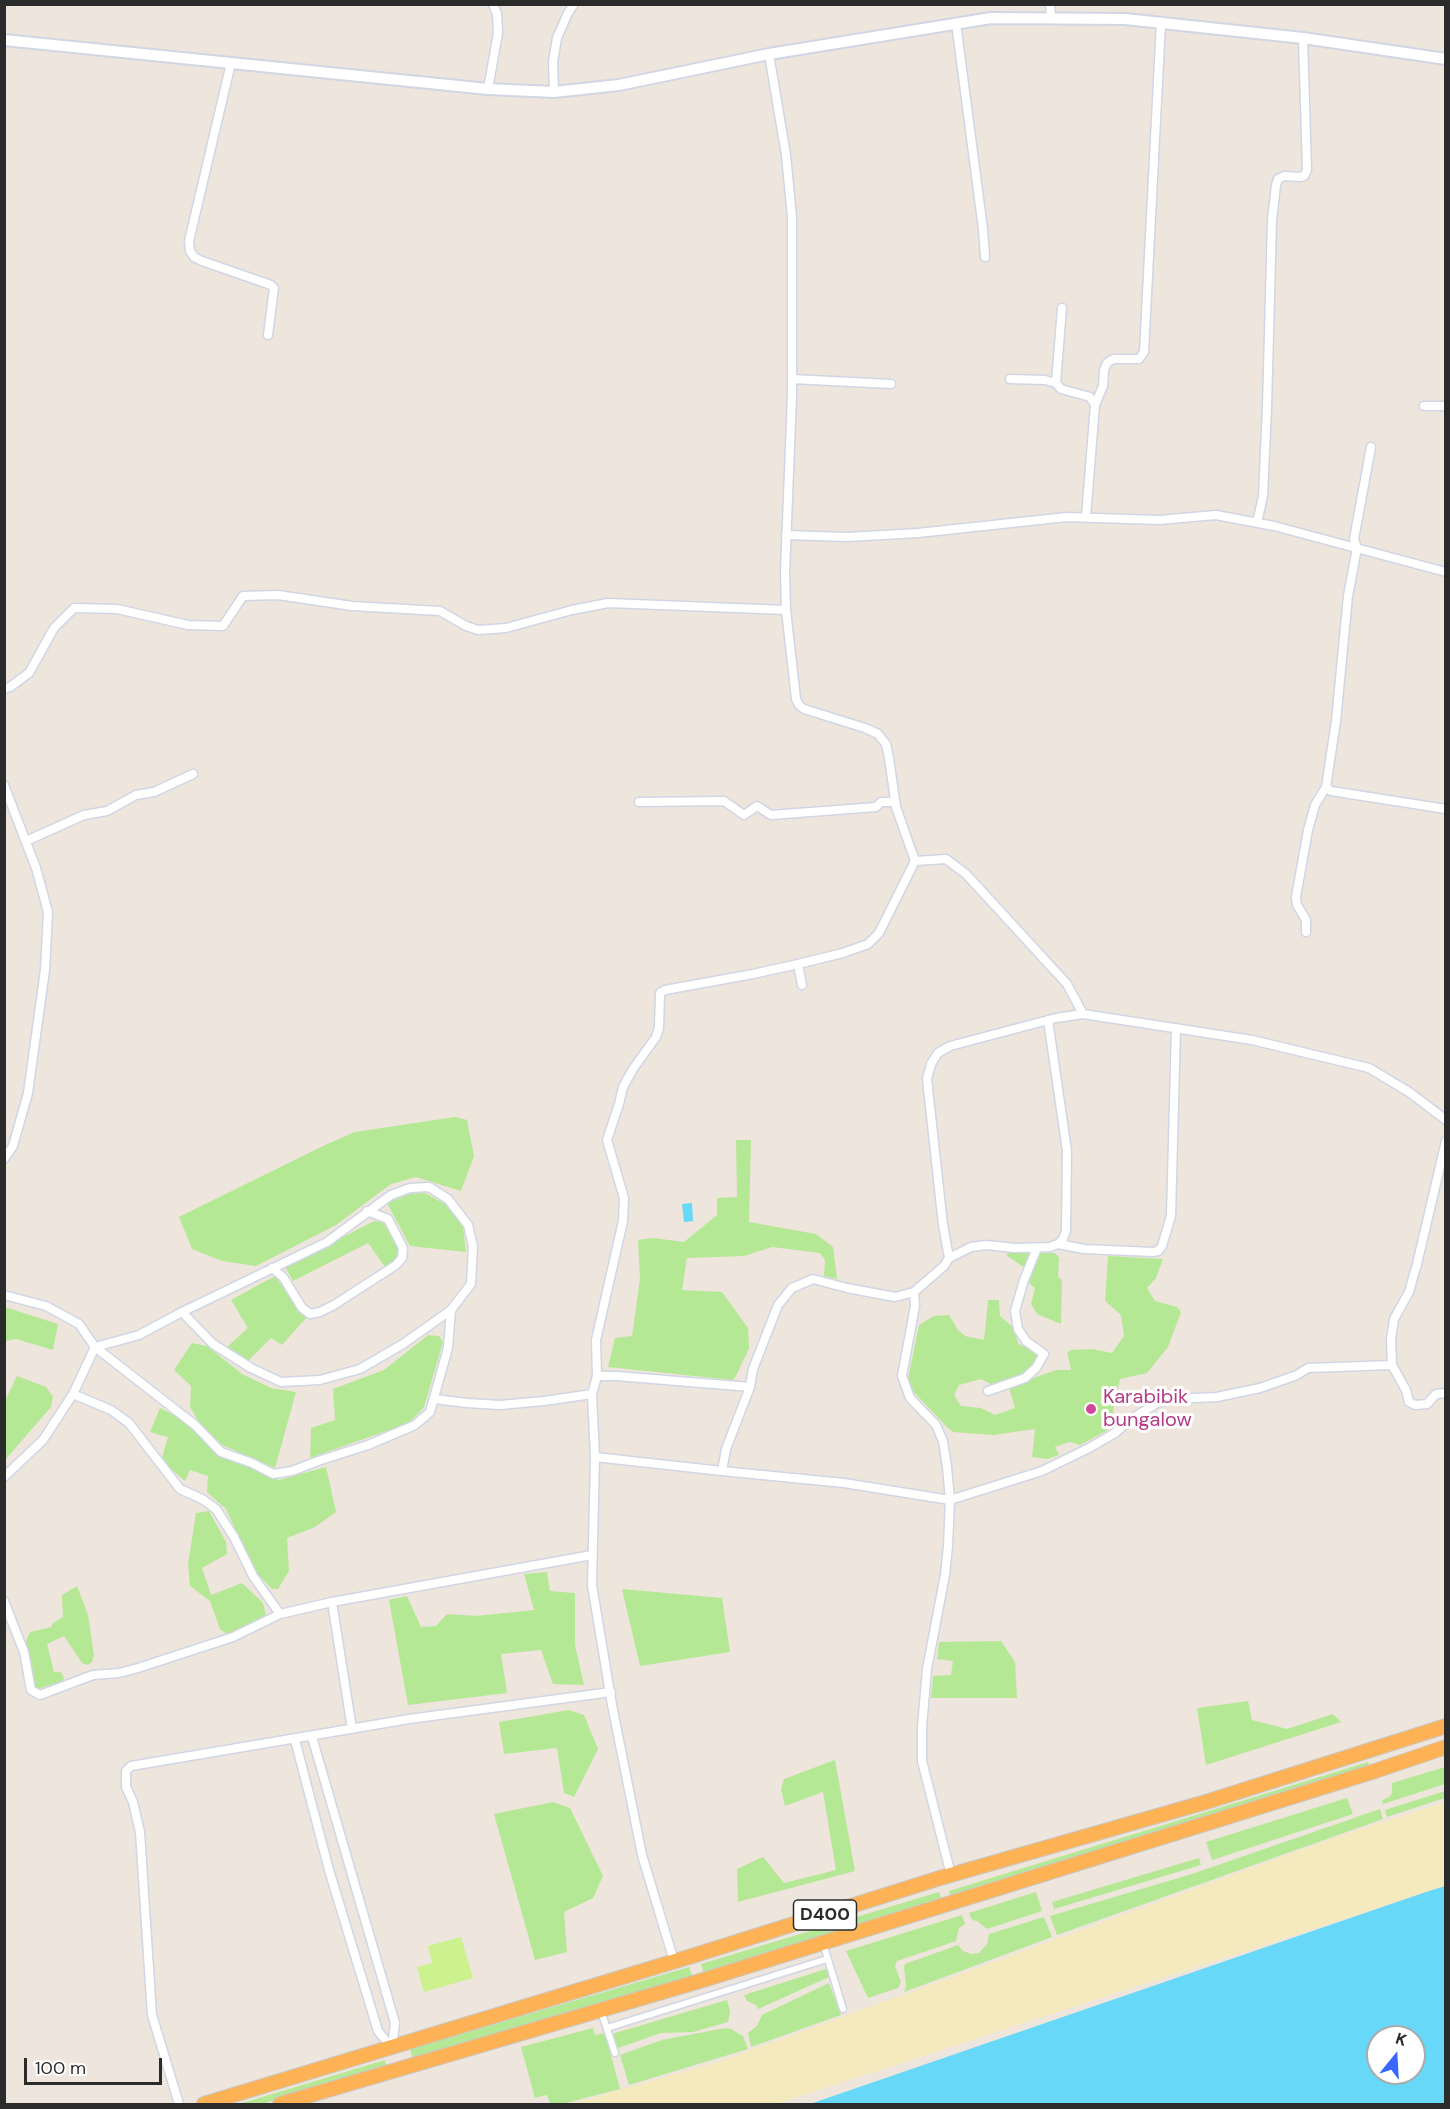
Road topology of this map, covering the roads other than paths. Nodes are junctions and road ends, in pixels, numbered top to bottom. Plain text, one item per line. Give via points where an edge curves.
1 (494, 4) edge
2 (574, 4) edge
3 (1050, 4) edge
4 (1051, 18) junction
5 (956, 23) junction
6 (1161, 23) junction
7 (1303, 38) junction
8 (4, 40) edge
9 (769, 54) junction
10 (1446, 59) edge
11 (231, 63) junction
12 (488, 89) junction
13 (555, 92) junction
14 (985, 257) dead end
15 (1062, 308) dead end
16 (268, 335) dead end
17 (792, 379) junction
18 (1010, 379) dead end
19 (1056, 383) junction
20 (891, 384) dead end
21 (1095, 405) junction
22 (1424, 406) dead end
23 (1446, 406) edge
24 (1371, 447) dead end
25 (1086, 517) junction
26 (1257, 523) junction
27 (786, 535) junction
28 (1357, 548) junction
29 (1446, 572) edge
30 (786, 610) junction
31 (4, 689) edge
32 (194, 774) dead end
33 (4, 785) edge
34 (1326, 787) junction
35 (639, 802) dead end
36 (895, 802) junction
37 (1446, 809) edge
38 (26, 841) junction
39 (915, 861) junction
40 (1306, 932) dead end
41 (798, 964) junction
42 (802, 985) dead end
43 (1083, 1014) junction
44 (1048, 1020) junction
45 (1176, 1028) junction
46 (1446, 1120) edge
47 (1446, 1141) edge
48 (4, 1159) edge
49 (367, 1211) junction
50 (1058, 1244) junction
51 (1037, 1248) junction
52 (950, 1258) junction
53 (272, 1268) junction
54 (914, 1292) junction
55 (4, 1295) edge
56 (451, 1310) junction
57 (182, 1312) junction
58 (95, 1347) junction
59 (1392, 1365) junction
60 (597, 1376) junction
61 (750, 1387) junction
62 (988, 1391) dead end
63 (73, 1394) junction
64 (592, 1394) junction
65 (1446, 1394) edge
66 (434, 1399) junction
67 (595, 1457) junction
68 (722, 1471) junction
69 (4, 1477) edge
70 (950, 1500) junction
71 (592, 1555) junction
72 (4, 1601) edge
73 (332, 1602) junction
74 (280, 1614) junction
75 (611, 1692) junction
76 (1446, 1726) edge
77 (352, 1729) junction
78 (312, 1737) junction
79 (295, 1740) junction
80 (1446, 1747) edge
81 (951, 1875) junction
82 (823, 1943) junction
83 (827, 1959) junction
84 (674, 1961) junction
85 (601, 2010) junction
86 (843, 2010) dead end
87 (607, 2028) junction
88 (392, 2048) junction
89 (615, 2053) dead end
90 (399, 2068) junction
91 (179, 2104) edge
92 (204, 2104) edge
93 (280, 2104) edge

1 - 12 street via 498,33
2 - 13 street via 557,38 553,62
3 - 4 street
4 - 5 street via 992,18
4 - 6 street
5 - 9 street
5 - 14 street
6 - 7 street
6 - 21 street via 1144,352 1139,359 1113,359 1107,363
7 - 10 street
7 - 26 street via 1307,170 1304,176 1284,176 1276,185 1263,496
8 - 11 street
9 - 13 street via 619,85
9 - 17 street via 792,217
11 - 12 street
11 - 16 street via 189,241 190,251 202,261 274,288
12 - 13 street
15 - 19 street
17 - 20 street
17 - 27 street
18 - 19 street
19 - 21 street via 1061,389 1090,397
21 - 25 street
22 - 23 street
24 - 28 street via 1354,539
25 - 26 street via 1170,520 1216,514
25 - 27 street via 918,533
26 - 28 street
27 - 30 street
28 - 29 street
28 - 34 street
30 - 31 street via 608,603 506,628 478,630 440,611 352,606 278,595 243,596 223,626 188,625 117,609 74,608 54,628 29,673
30 - 36 street via 799,705 878,734 890,758
32 - 38 street
33 - 38 street
34 - 37 street via 1331,791
34 - 40 street via 1315,805 1308,830 1296,897 1306,920
35 - 36 street via 724,801 744,814 757,806 771,815
36 - 39 street
38 - 48 street via 48,912 46,966 28,1093 13,1146
39 - 41 street via 879,933 868,944
39 - 43 street via 946,859 966,874 1067,984
41 - 42 street
41 - 60 street via 660,993 656,1037 623,1087 608,1140 624,1198 623,1221 596,1340
43 - 44 street
43 - 45 street
44 - 50 street via 1067,1151 1066,1231
44 - 52 street via 950,1046 938,1053 931,1064 927,1079
45 - 46 street via 1252,1040 1369,1068
45 - 50 street via 1171,1216 1162,1246 1153,1252
47 - 59 street via 1409,1292 1394,1319
49 - 53 street via 327,1242
49 - 53 street via 388,1219 403,1248 402,1258 334,1305 310,1314 302,1308 284,1277
49 - 56 street via 410,1188 429,1187 448,1199 468,1225 474,1246 471,1284
50 - 51 street
51 - 52 street via 986,1245 971,1247
51 - 62 street via 1015,1311 1018,1329 1026,1341 1044,1354 1025,1377
52 - 54 street
53 - 57 street
54 - 61 street via 895,1297 813,1279 792,1288 778,1305
54 - 70 street via 902,1376 910,1398 936,1425 943,1441
55 - 58 street via 46,1306 79,1324
56 - 57 street via 360,1369 320,1380 281,1382 213,1344
56 - 66 street via 448,1348
57 - 58 street via 139,1335
58 - 63 street
58 - 66 street via 195,1425 221,1452 273,1474 368,1445 415,1425 430,1412
59 - 65 street via 1409,1402 1427,1404 1436,1394
59 - 70 street via 1308,1368 1260,1388 1157,1403 1098,1443 1042,1471
60 - 61 street
60 - 64 street
61 - 68 street via 726,1449
63 - 69 street via 43,1440
63 - 74 street via 111,1410 129,1423 180,1489 216,1509 253,1576
64 - 66 street via 500,1405
64 - 67 street
67 - 68 street
67 - 71 street
68 - 70 street via 844,1483
70 - 81 street via 945,1575 927,1669 922,1761
71 - 73 street
71 - 75 street via 592,1585
72 - 74 street via 24,1652 32,1690 40,1695 93,1675 129,1671 174,1657 233,1637
73 - 74 street
73 - 77 street
75 - 77 street
75 - 84 street via 642,1855
76 - 81 highway, D400 via 1206,1802
77 - 78 street
78 - 79 street
78 - 88 street via 395,2023
79 - 88 street via 378,2031
79 - 91 street via 131,1766 126,1771 126,1787 140,1832 152,2015
80 - 82 highway, D400
81 - 84 highway, D400
82 - 83 street
82 - 85 highway, D400
83 - 86 street
83 - 87 street
84 - 88 highway, D400
85 - 87 street
85 - 90 highway, D400
87 - 89 street
88 - 90 highway
88 - 92 highway, D400
90 - 93 highway, D400

